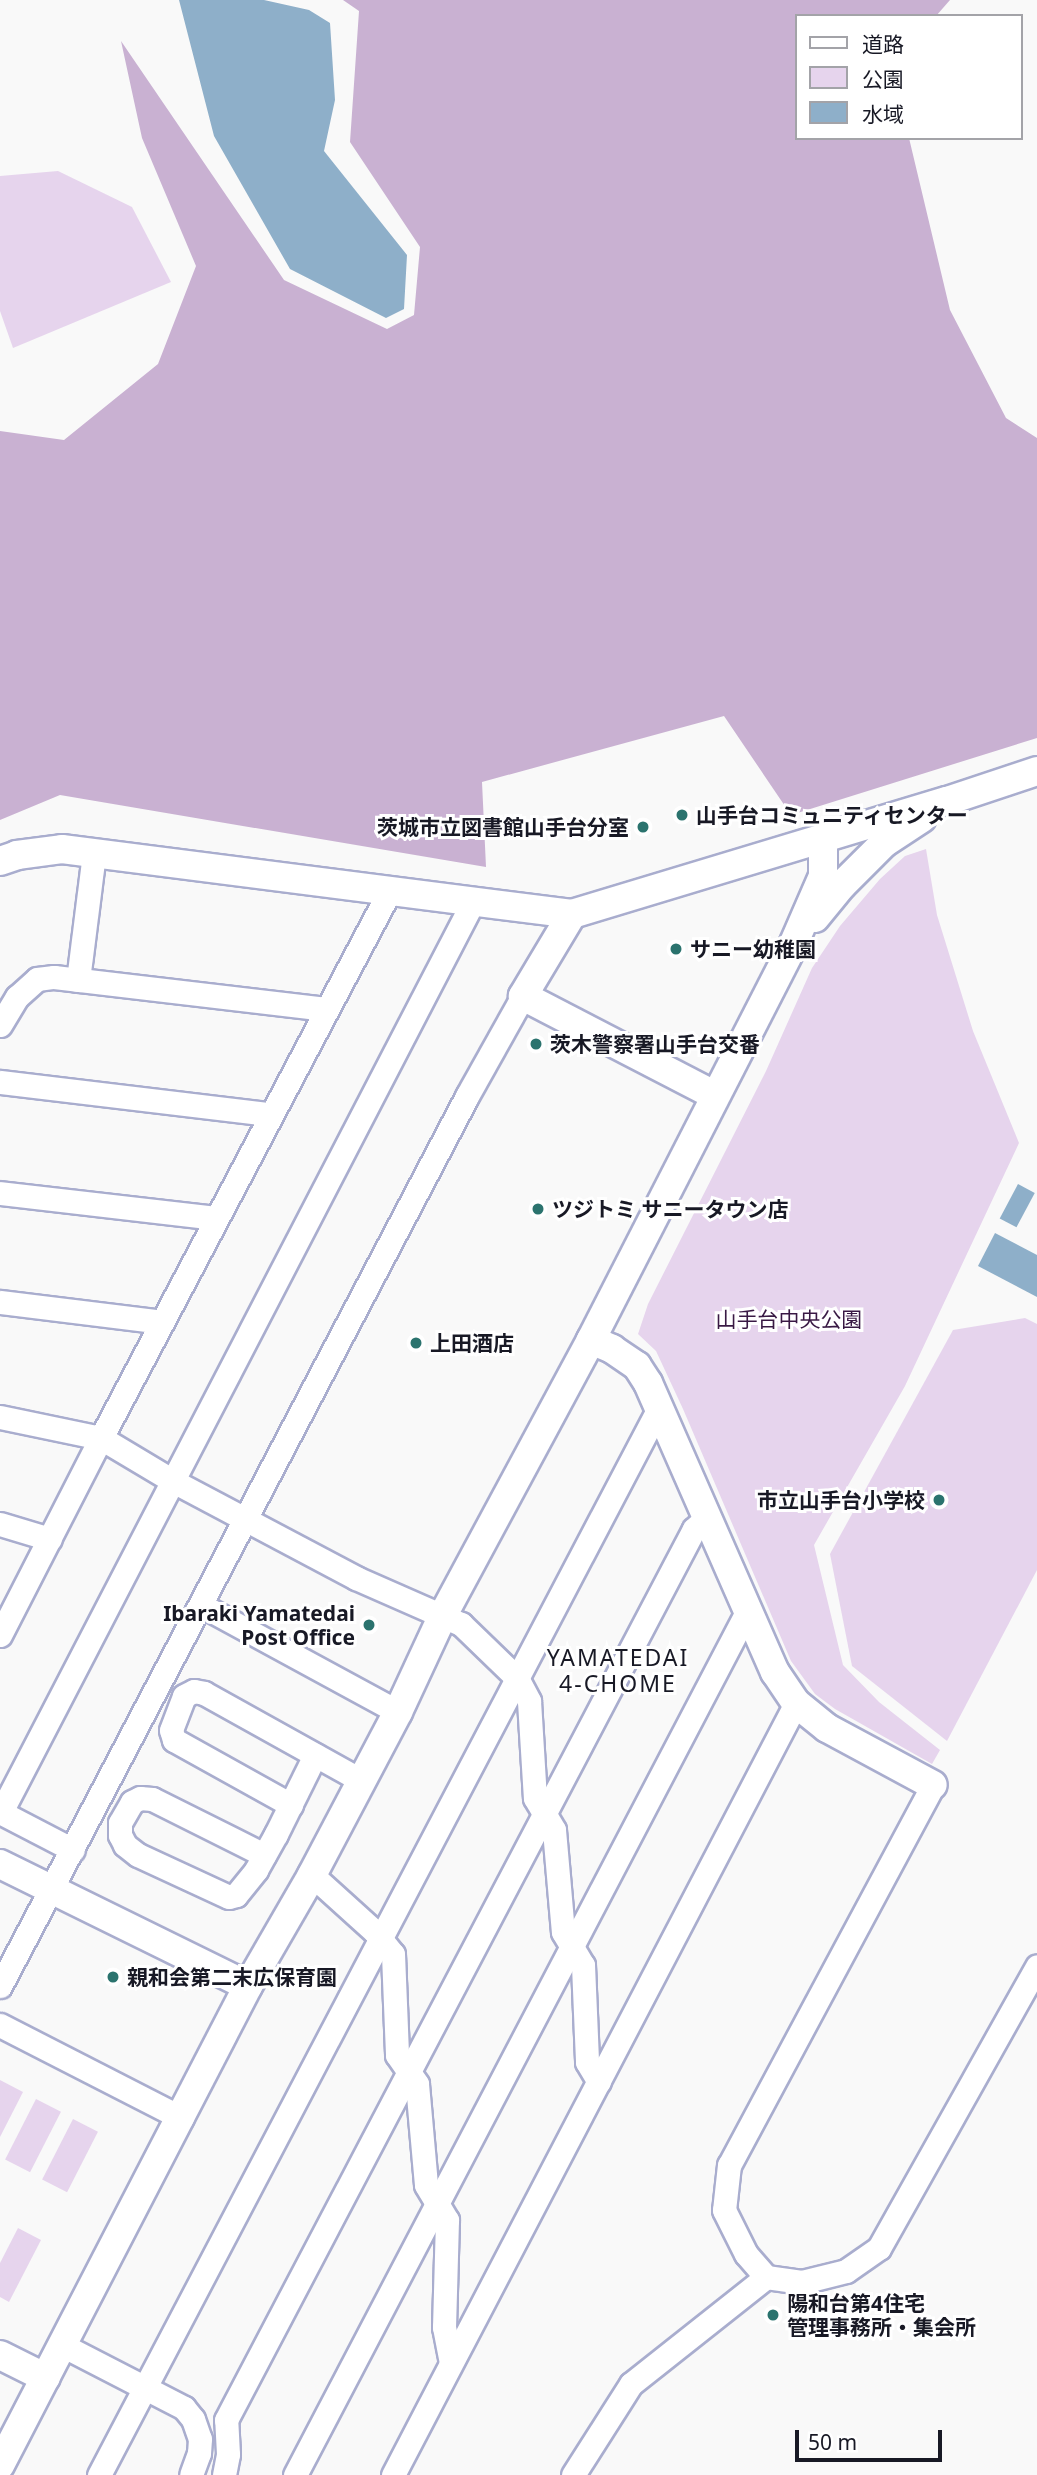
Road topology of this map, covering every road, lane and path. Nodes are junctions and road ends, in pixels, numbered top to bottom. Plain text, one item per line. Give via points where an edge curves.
1 (1037, 771) edge
2 (947, 801) junction
3 (823, 838) junction
4 (94, 853) junction
5 (0, 861) edge
6 (389, 892) junction
7 (473, 902) junction
8 (572, 914) junction
9 (793, 945) junction
10 (78, 980) junction
11 (523, 996) junction
12 (326, 1009) junction
13 (0, 1025) edge
14 (0, 1082) edge
15 (714, 1095) junction
16 (270, 1114) junction
17 (0, 1193) edge
18 (216, 1218) junction
19 (0, 1302) edge
20 (162, 1322) junction
21 (591, 1340) junction
22 (659, 1408) junction
23 (0, 1417) edge
24 (101, 1438) junction
25 (173, 1481) junction
26 (708, 1517) junction
27 (246, 1519) junction
28 (0, 1524) edge
29 (50, 1539) junction
30 (201, 1605) junction
31 (748, 1610) junction
32 (443, 1615) junction
33 (0, 1634) edge
34 (517, 1678) junction
35 (796, 1703) junction
36 (398, 1712) junction
37 (316, 1755) junction
38 (362, 1781) junction
39 (933, 1785) joint
40 (291, 1805) junction
41 (545, 1811) junction
42 (1, 1812) edge
43 (73, 1850) junction
44 (264, 1855) junction
45 (0, 1864) edge
46 (312, 1875) junction
47 (53, 1890) junction
48 (380, 1940) junction
49 (572, 1945) junction
50 (1037, 1966) edge
51 (0, 1986) edge
52 (248, 1986) junction
53 (0, 2025) edge
54 (408, 2071) junction
55 (599, 2082) junction
56 (182, 2118) junction
57 (438, 2205) junction
58 (766, 2277) junction
59 (62, 2345) junction
60 (0, 2355) edge
61 (452, 2362) junction
62 (46, 2378) junction
63 (145, 2388) junction
64 (0, 2465) edge
65 (99, 2475) edge
66 (191, 2475) edge
67 (224, 2475) edge
68 (295, 2475) edge
69 (393, 2475) edge
70 (573, 2475) edge

1 - 2 street
2 - 3 street
2 - 9 street via 884,843
3 - 8 street
3 - 9 street via 823,876
4 - 5 street via 62,849
4 - 6 street
4 - 10 street
6 - 7 street
6 - 12 street
7 - 8 street
7 - 25 street
8 - 11 street
9 - 15 street
10 - 12 street
10 - 13 street via 37,979 17,997
11 - 15 street
11 - 27 street
12 - 16 street
14 - 16 street
15 - 21 street
16 - 18 street
17 - 18 street
18 - 20 street
19 - 20 street
20 - 24 street
21 - 22 street via 637,1366
21 - 32 street
22 - 26 street
22 - 34 street
23 - 24 street
24 - 25 street
24 - 29 street
25 - 27 street
25 - 42 street
26 - 31 street
26 - 41 street via 694,1529
27 - 30 street
27 - 32 street via 356,1578
28 - 29 street
29 - 33 street
30 - 36 street
30 - 43 street
31 - 35 street via 775,1672
31 - 49 street
32 - 34 street via 461,1625
32 - 36 street
34 - 41 street via 529,1701 535,1798
34 - 48 street
35 - 39 street via 827,1728
35 - 55 street
36 - 38 street
37 - 38 street
37 - 40 street
37 - 40 street via 204,1693 184,1696 171,1730 174,1740
38 - 46 street
39 - 58 street via 729,2165 724,2210 746,2254
40 - 44 street
41 - 49 street via 554,1830 563,1932
41 - 54 street
42 - 43 street
43 - 47 street
44 - 44 street via 236,1895 229,1897 138,1855 125,1845 120,1823 132,1802 152,1798
45 - 47 street
46 - 48 street
46 - 52 street
47 - 51 street
47 - 52 street
48 - 54 street via 393,1954 397,2055
48 - 63 street
49 - 55 street via 583,1965 587,2062
49 - 57 street
50 - 58 street via 879,2248 846,2271 802,2282
52 - 56 street
53 - 56 street
54 - 57 street via 417,2084 426,2185
54 - 67 street via 226,2420
55 - 61 street
56 - 59 street
57 - 61 street via 447,2220 444,2327
57 - 68 street
58 - 70 street via 631,2384
59 - 62 street
59 - 63 street
60 - 62 street
61 - 69 street
62 - 64 street
63 - 65 street
63 - 66 street via 184,2408 196,2425 200,2446

